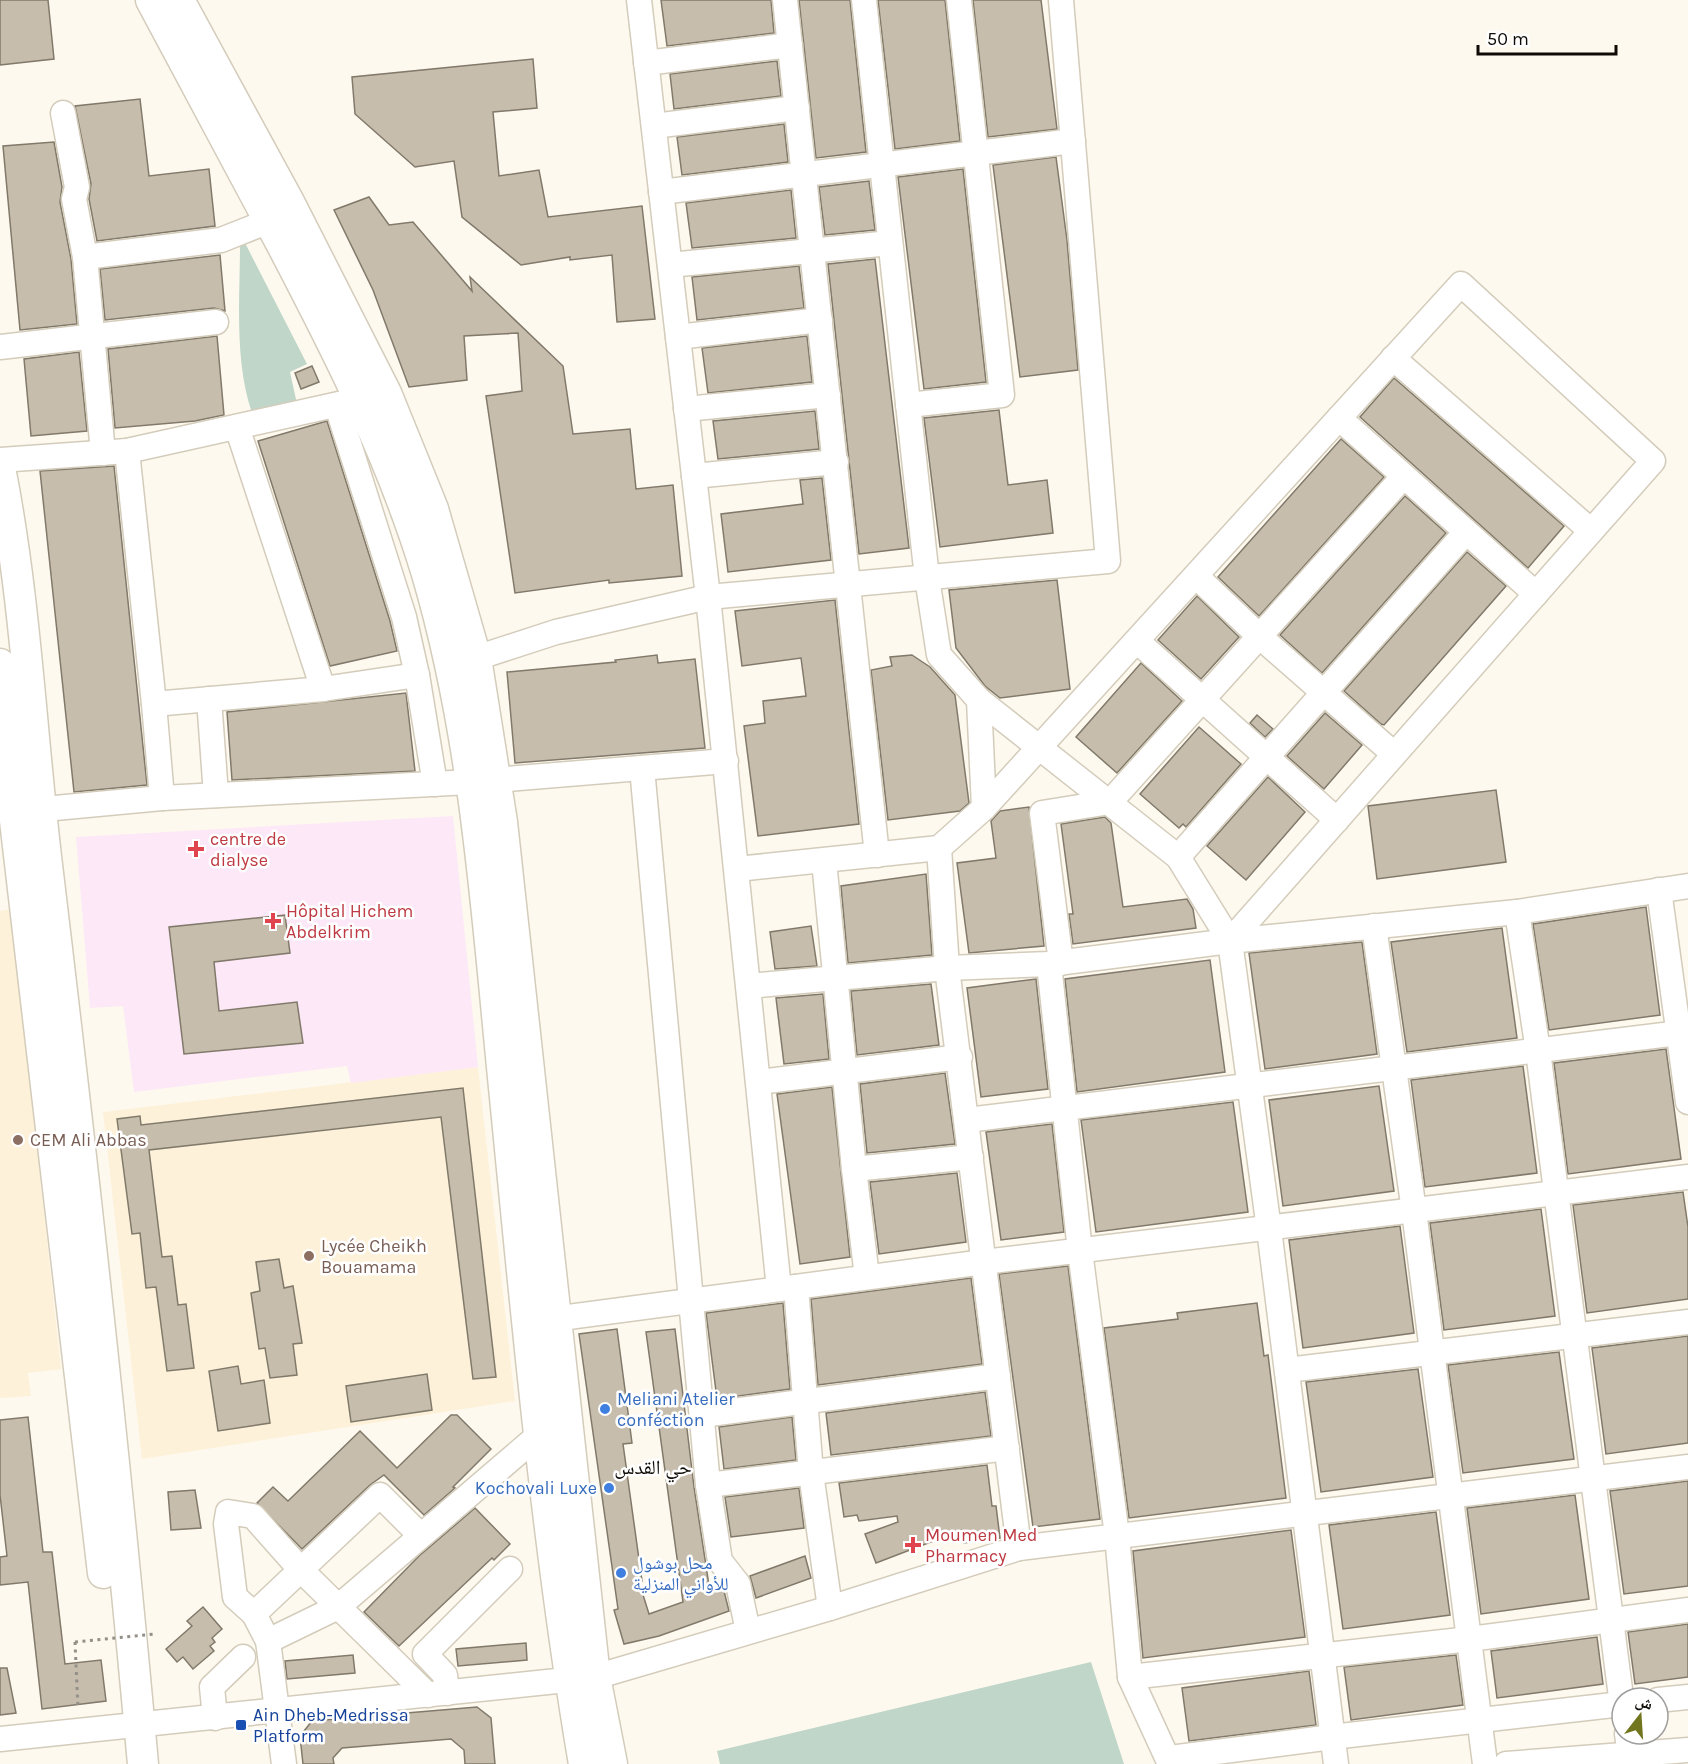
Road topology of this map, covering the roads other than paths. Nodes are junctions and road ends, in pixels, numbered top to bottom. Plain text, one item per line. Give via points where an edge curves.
1 (152, 0) edge
2 (179, 0) edge
3 (639, 0) edge
4 (785, 0) edge
5 (864, 0) edge
6 (959, 0) edge
7 (1061, 0) edge
8 (790, 45) junction
9 (646, 63) junction
10 (797, 108) junction
11 (63, 113) dead end
12 (654, 126) junction
13 (1073, 141) junction
14 (976, 153) junction
15 (882, 165) junction
16 (804, 175) junction
17 (661, 192) junction
18 (269, 220) junction
19 (890, 243) junction
20 (813, 252) junction
21 (85, 257) junction
22 (670, 265) junction
23 (820, 320) junction
24 (216, 322) dead end
25 (678, 337) junction
26 (92, 338) junction
27 (0, 347) edge
28 (1393, 358) junction
29 (828, 395) junction
30 (362, 400) junction
31 (908, 405) junction
32 (686, 409) junction
33 (1339, 418) junction
34 (237, 427) junction
35 (115, 452) junction
36 (0, 460) edge
37 (836, 462) junction
38 (0, 468) edge
39 (694, 476) junction
40 (1403, 477) junction
41 (1590, 530) junction
42 (1466, 532) junction
43 (1196, 576) junction
44 (927, 578) junction
45 (849, 584) junction
46 (1536, 594) junction
47 (708, 597) junction
48 (1260, 636) junction
49 (1137, 641) junction
50 (476, 658) junction
51 (0, 664) edge
52 (417, 675) junction
53 (323, 689) junction
54 (1324, 693) junction
55 (208, 699) junction
56 (980, 700) junction
57 (1202, 700) junction
58 (154, 704) junction
59 (1040, 748) junction
60 (1395, 754) junction
61 (1265, 759) junction
62 (726, 761) junction
63 (642, 768) junction
64 (483, 781) junction
65 (435, 784) junction
66 (216, 795) junction
67 (162, 798) junction
68 (1110, 802) junction
69 (984, 808) junction
70 (18, 811) edge
71 (1337, 820) junction
72 (939, 848) junction
73 (877, 855) junction
74 (1178, 857) junction
75 (824, 861) junction
76 (737, 869) junction
77 (1688, 886) edge
78 (1659, 890) junction
79 (1517, 912) junction
80 (1374, 926) junction
81 (1230, 941) junction
82 (1055, 964) junction
83 (947, 968) junction
84 (837, 977) junction
85 (749, 986) junction
86 (1683, 1033) edge
87 (1538, 1051) junction
88 (960, 1057) junction
89 (1394, 1068) junction
90 (844, 1072) junction
91 (759, 1082) junction
92 (1250, 1086) junction
93 (1688, 1102) edge
94 (1065, 1110) junction
95 (967, 1120) junction
96 (972, 1157) junction
97 (854, 1169) junction
98 (1688, 1177) edge
99 (1554, 1194) junction
100 (1414, 1211) junction
101 (1269, 1229) junction
102 (1080, 1251) junction
103 (984, 1262) junction
104 (867, 1277) junction
105 (787, 1288) junction
106 (692, 1300) junction
107 (556, 1318) junction
108 (1688, 1322) edge
109 (527, 1323) junction
110 (1573, 1336) junction
111 (1432, 1353) junction
112 (1287, 1370) junction
113 (998, 1376) junction
114 (805, 1401) junction
115 (702, 1415) junction
116 (540, 1434) junction
117 (1007, 1448) junction
118 (1688, 1467) edge
119 (811, 1473) junction
120 (1593, 1478) junction
121 (708, 1485) junction
122 (1450, 1496) junction
123 (1304, 1515) junction
124 (420, 1535) junction
125 (1117, 1536) junction
126 (1019, 1548) junction
127 (300, 1569) junction
128 (510, 1569) dead end
129 (338, 1607) junction
130 (830, 1608) junction
131 (1688, 1610) edge
132 (254, 1614) junction
133 (1611, 1620) junction
134 (748, 1631) junction
135 (1470, 1639) junction
136 (268, 1641) junction
137 (1322, 1656) junction
138 (243, 1657) dead end
139 (1130, 1677) junction
140 (583, 1678) junction
141 (1620, 1686) edge
142 (437, 1694) junction
143 (1688, 1697) edge
144 (1670, 1699) edge
145 (1610, 1706) edge
146 (278, 1711) junction
147 (215, 1718) junction
148 (1479, 1720) junction
149 (130, 1726) junction
150 (1332, 1737) junction
151 (0, 1739) edge
152 (1688, 1750) edge
153 (1629, 1751) edge
154 (1170, 1761) edge
155 (124, 1764) edge
156 (143, 1764) edge
157 (284, 1764) edge
158 (584, 1764) edge
159 (612, 1764) edge
160 (1336, 1764) edge
161 (1485, 1764) edge
162 (1506, 1764) edge

1 - 18 main road
2 - 30 main road via 290,204
3 - 9 street
4 - 8 street
5 - 15 street
6 - 14 street
7 - 13 street
8 - 9 street
8 - 10 street
9 - 12 street
10 - 12 street
10 - 16 street
11 - 21 street
12 - 17 street
13 - 14 street
13 - 44 street via 1108,561
14 - 15 street
14 - 31 street via 1002,395
15 - 16 street
15 - 19 street
16 - 17 street
16 - 20 street
17 - 22 street
18 - 21 street via 221,240
18 - 30 main road
19 - 20 street
19 - 31 street
20 - 22 street
20 - 23 street
21 - 26 street
22 - 25 street
23 - 25 street
23 - 29 street
24 - 26 street
25 - 32 street
26 - 27 street
26 - 35 street
28 - 33 street
28 - 41 street
28 - 41 street via 1461,284 1653,461
29 - 32 street
29 - 37 street
30 - 34 street
30 - 50 main road via 433,509
30 - 52 street via 386,556
30 - 64 main road via 427,576
31 - 44 street
32 - 39 street
33 - 40 street
33 - 43 street
34 - 35 street
34 - 53 street
35 - 36 street
35 - 58 street
37 - 39 street
37 - 45 street
38 - 70 main road via 23,612
39 - 47 street
40 - 42 street
40 - 48 street
41 - 46 street
42 - 46 street
42 - 54 street
43 - 48 street
43 - 49 street
44 - 45 street
44 - 56 street via 939,656
45 - 47 street
45 - 73 street
46 - 60 street
47 - 50 street via 556,632
47 - 62 street
48 - 54 street
48 - 57 street
49 - 57 street
49 - 59 street
50 - 64 main road
51 - 70 main road
52 - 53 street
52 - 65 street
53 - 55 street
54 - 60 street
54 - 61 street
55 - 58 street
55 - 66 street
56 - 59 street
56 - 69 street
57 - 61 street
57 - 68 street
58 - 67 street
59 - 68 street
59 - 69 street
60 - 71 street
61 - 71 street
61 - 74 street
62 - 63 street
62 - 76 street
63 - 64 street
63 - 106 street
64 - 65 street
64 - 107 main road
64 - 109 main road via 483,870
65 - 66 street
66 - 67 street
67 - 70 street
68 - 74 street
68 - 82 street via 1042,813
69 - 72 street
70 - 149 main road via 76,1106
71 - 81 street
72 - 73 street
72 - 83 street
73 - 75 street
74 - 81 street
75 - 76 street
75 - 84 street
76 - 85 street
77 - 78 street
78 - 79 street
78 - 86 street
79 - 80 street
79 - 87 street
80 - 81 street
80 - 89 street
81 - 82 street
81 - 92 street
82 - 83 street
82 - 94 street
83 - 84 street
83 - 88 street
84 - 85 street
84 - 90 street
85 - 91 street
86 - 87 street
86 - 93 street
87 - 89 street
87 - 99 street
88 - 90 street
88 - 95 street
89 - 92 street
89 - 100 street
90 - 91 street
90 - 97 street
91 - 105 street
92 - 94 street
92 - 101 street
94 - 95 street
94 - 102 street
95 - 96 street
96 - 97 street
96 - 103 street
97 - 104 street
98 - 99 street
99 - 100 street
99 - 110 street
100 - 101 street
100 - 111 street
101 - 102 street
101 - 112 street
102 - 103 street
102 - 125 street
103 - 104 street
103 - 113 street
104 - 105 street
105 - 106 street
105 - 114 street
106 - 107 street
106 - 115 street
107 - 109 street
107 - 140 main road
108 - 110 street
109 - 116 main road
110 - 111 street
110 - 120 street
111 - 112 street
111 - 122 street
112 - 123 street
113 - 114 street
113 - 117 street
114 - 115 street
114 - 119 street
115 - 121 street
116 - 124 street
116 - 140 main road
117 - 119 street
117 - 126 street
118 - 120 street
119 - 121 street
119 - 130 street
120 - 122 street
120 - 133 street
121 - 134 street via 720,1561 738,1584
122 - 123 street
122 - 135 street
123 - 125 street
123 - 137 street
124 - 127 street via 380,1495
124 - 129 street
125 - 126 street
125 - 139 street
126 - 130 street
127 - 129 street
127 - 132 street
127 - 132 street via 253,1516 228,1512 235,1597
128 - 142 street via 425,1654 445,1675
129 - 136 street
129 - 142 street
130 - 134 street
131 - 133 street
132 - 136 street
133 - 135 street
133 - 141 street
134 - 140 street
135 - 137 street
135 - 148 street
136 - 146 street
137 - 139 street
137 - 150 street
138 - 147 street via 212,1687
139 - 154 street
140 - 142 street
140 - 158 main road
140 - 159 main road
142 - 146 street
143 - 144 street
145 - 148 street
146 - 147 street
146 - 157 street
147 - 149 street
148 - 150 street
148 - 161 street
149 - 151 street
149 - 155 main road
149 - 156 main road
150 - 154 street
150 - 160 street
152 - 153 street
153 - 162 street

